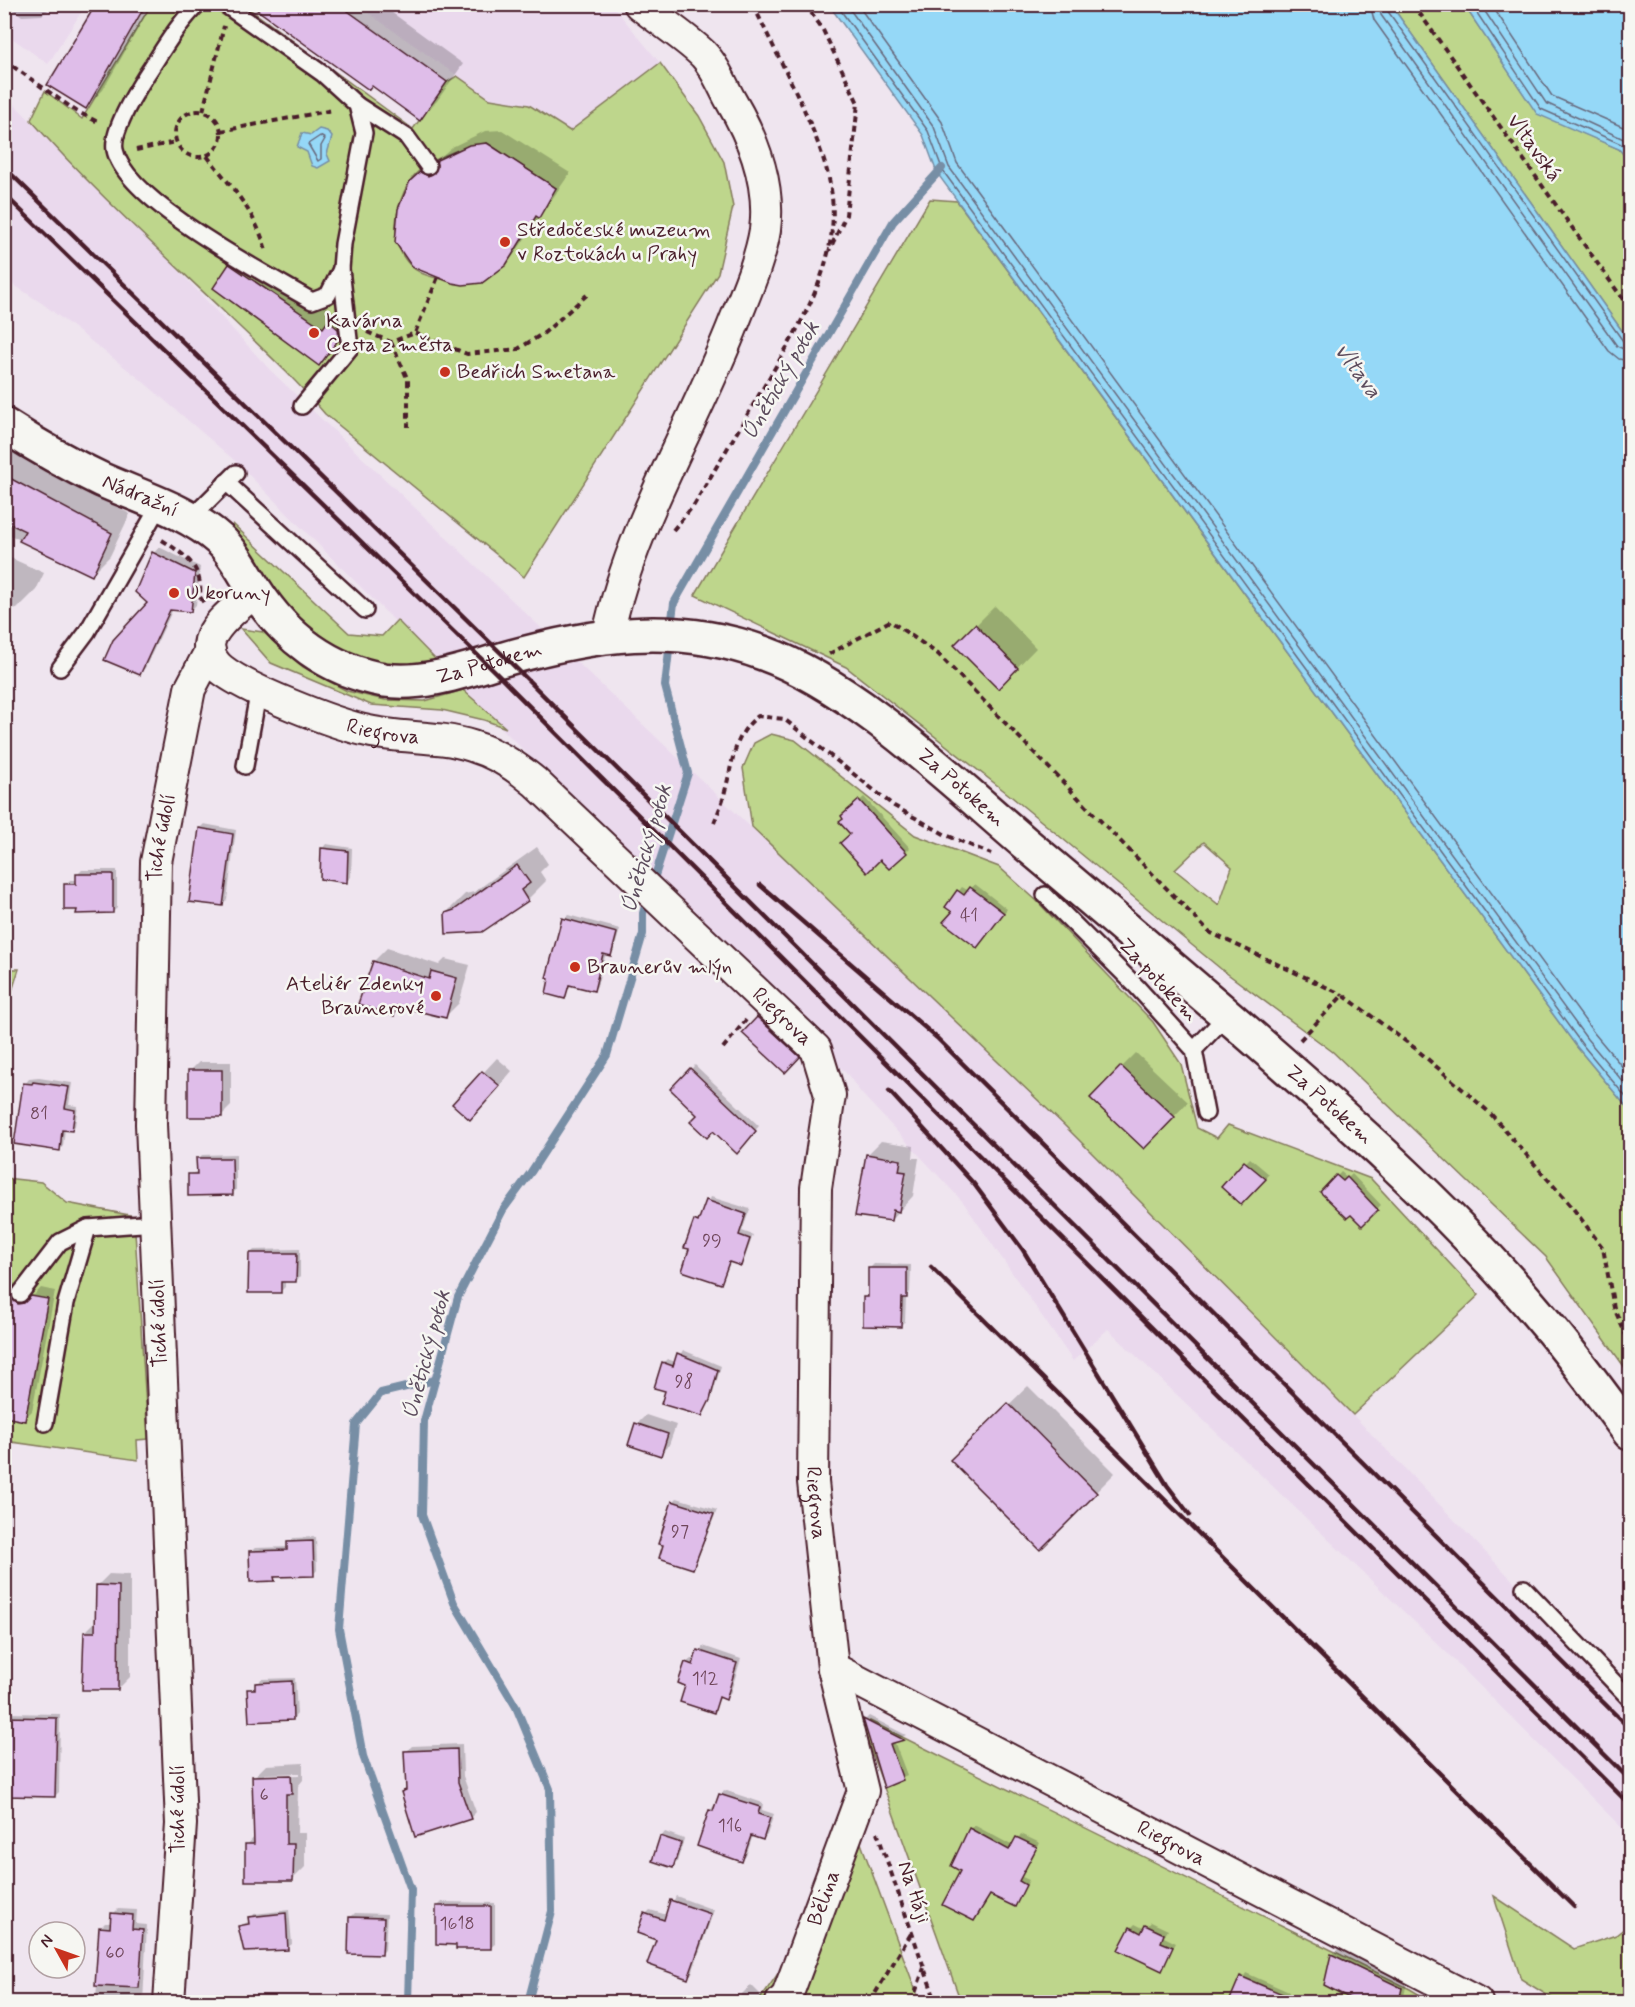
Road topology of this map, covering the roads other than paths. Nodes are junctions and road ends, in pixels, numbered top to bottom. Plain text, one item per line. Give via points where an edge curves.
1 (198, 4) edge
2 (639, 4) edge
3 (226, 6) edge
4 (357, 105) junction
5 (428, 166) dead end
6 (341, 269) junction
7 (302, 406) dead end
8 (4, 424) edge
9 (159, 506) junction
10 (189, 520) junction
11 (256, 591) junction
12 (365, 610) dead end
13 (622, 635) junction
14 (210, 651) junction
15 (60, 668) dead end
16 (259, 689) junction
17 (245, 766) dead end
18 (1045, 895) dead end
19 (1227, 1015) junction
20 (1194, 1050) junction
21 (1206, 1113) dead end
22 (155, 1223) junction
23 (88, 1228) junction
24 (20, 1294) dead end
25 (45, 1423) dead end
26 (1630, 1432) edge
27 (1524, 1588) dead end
28 (833, 1668) junction
29 (1630, 1698) edge
30 (863, 1791) joint
31 (169, 2002) edge
32 (781, 2002) edge
33 (1477, 2002) edge

1 - 6 lane via 182,20 137,90 117,132 114,149 123,168 152,200 196,231 312,301 328,295
2 - 13 street via 705,56 741,119 760,161 765,230 753,274 718,363 642,528 616,595
3 - 4 lane via 323,74
4 - 5 lane via 407,137
4 - 6 lane via 364,134
6 - 7 lane via 350,348
8 - 9 main road, Nádražní via 94,476
9 - 10 main road, Nádražní
9 - 15 lane via 87,632
10 - 11 main road, Nádražní via 225,544
10 - 12 lane via 231,477
11 - 13 main road, Za Potokem via 268,610 310,651 336,666 386,680 429,678 550,646
11 - 14 street via 218,627 210,638
13 - 19 main road, Za Potokem via 693,636 737,645 769,655 827,684 885,726
14 - 16 street, Riegrova via 222,670
14 - 22 street, Tiché údolí via 190,689 156,862 151,1124
16 - 17 lane
16 - 28 street, Riegrova via 354,727 428,729 480,749 524,773 816,1048 830,1095 816,1188 813,1482
18 - 20 lane, Za potokem
19 - 20 lane
19 - 26 main road, Za Potokem via 1395,1164 1489,1260 1544,1321
20 - 21 lane, Za potokem
22 - 23 lane
22 - 31 street, Tiché údolí via 181,1824
23 - 24 lane via 60,1242
23 - 25 lane via 66,1303
27 - 29 lane
28 - 30 street, Riegrova
28 - 33 street, Riegrova
30 - 32 street, Bělina via 787,1996

